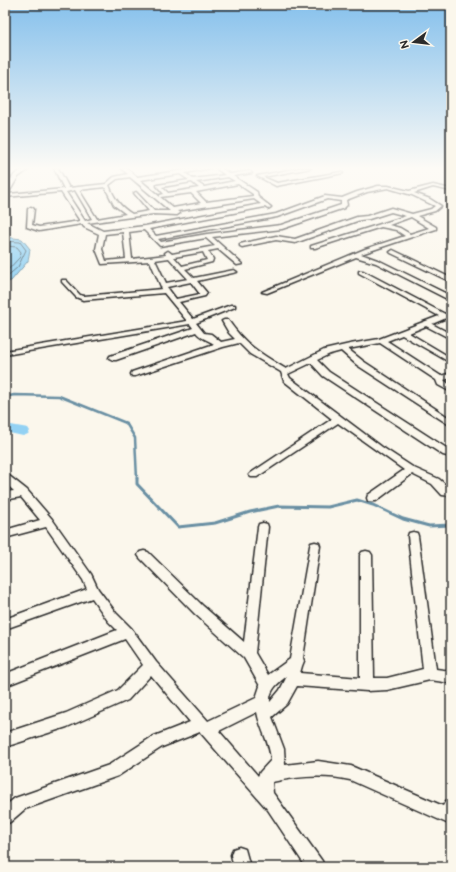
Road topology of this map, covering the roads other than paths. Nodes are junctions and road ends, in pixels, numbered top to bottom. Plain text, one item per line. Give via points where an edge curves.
1 (30, 209) dead end
2 (75, 209) edge
3 (88, 209) edge
4 (122, 209) edge
5 (146, 209) edge
6 (170, 209) edge
7 (187, 209) edge
8 (247, 209) edge
9 (271, 209) edge
10 (294, 209) edge
11 (337, 209) edge
12 (435, 209) edge
13 (240, 210) junction
14 (174, 212) junction
15 (150, 214) junction
16 (279, 214) junction
17 (133, 216) junction
18 (411, 216) junction
19 (186, 219) junction
20 (254, 220) junction
21 (96, 221) junction
22 (83, 223) junction
23 (384, 225) junction
24 (145, 228) junction
25 (126, 230) junction
26 (200, 230) junction
27 (102, 233) junction
28 (229, 233) junction
29 (408, 235) junction
30 (207, 236) junction
31 (154, 238) junction
32 (251, 243) junction
33 (160, 244) junction
34 (242, 245) dead end
35 (219, 247) junction
36 (314, 247) dead end
37 (204, 249) junction
38 (393, 252) dead end
39 (357, 255) junction
40 (170, 256) junction
41 (152, 259) junction
42 (129, 261) junction
43 (239, 264) dead end
44 (181, 268) junction
45 (234, 272) dead end
46 (361, 272) dead end
47 (451, 273) edge
48 (444, 276) junction
49 (193, 280) junction
50 (451, 280) edge
51 (64, 281) dead end
52 (164, 288) junction
53 (265, 292) dead end
54 (451, 299) edge
55 (175, 301) junction
56 (233, 306) dead end
57 (448, 315) edge
58 (226, 321) dead end
59 (192, 322) junction
60 (426, 323) junction
61 (197, 329) junction
62 (402, 332) junction
63 (451, 337) edge
64 (240, 340) junction
65 (381, 341) junction
66 (220, 345) junction
67 (343, 348) junction
68 (5, 353) edge
69 (113, 358) dead end
70 (313, 360) junction
71 (451, 361) edge
72 (286, 372) junction
73 (135, 374) dead end
74 (451, 375) edge
75 (440, 379) junction
76 (451, 390) edge
77 (338, 419) junction
78 (451, 423) edge
79 (451, 455) edge
80 (411, 470) junction
81 (254, 475) dead end
82 (5, 477) edge
83 (451, 492) edge
84 (23, 493) junction
85 (5, 496) edge
86 (372, 498) dead end
87 (48, 522) junction
88 (263, 527) dead end
89 (5, 534) edge
90 (414, 536) dead end
91 (315, 546) dead end
92 (144, 555) dead end
93 (366, 555) dead end
94 (94, 592) junction
95 (5, 624) edge
96 (127, 632) junction
97 (249, 654) junction
98 (298, 661) junction
99 (151, 666) junction
100 (430, 674) junction
101 (451, 677) edge
102 (293, 679) junction
103 (5, 680) edge
104 (266, 684) junction
105 (367, 685) junction
106 (264, 708) junction
107 (204, 727) junction
108 (5, 740) edge
109 (264, 777) junction
110 (265, 796) junction
111 (451, 813) edge
112 (5, 817) edge
113 (316, 867) edge

1 - 22 street via 29,226 39,229
2 - 22 street
3 - 21 street
4 - 17 street
5 - 15 street
6 - 14 street
7 - 14 street
8 - 13 street
9 - 16 street
10 - 16 street
11 - 28 street via 282,227
12 - 18 street
13 - 19 street
13 - 20 street
14 - 15 street
14 - 19 street
15 - 17 street
16 - 20 street
17 - 21 street
18 - 23 street
18 - 29 street via 435,227
18 - 32 street via 392,210 359,218 295,241 276,238
19 - 24 street
19 - 26 street
20 - 26 street
21 - 22 street
22 - 27 street via 90,229
23 - 29 street
23 - 36 street
24 - 25 street
24 - 31 street
25 - 27 street
25 - 42 street
26 - 31 street
27 - 42 street via 99,249 104,264
28 - 30 street
28 - 32 street via 253,241
29 - 39 street
30 - 33 street
30 - 35 street
31 - 33 street
32 - 34 street
33 - 40 street
35 - 37 street
35 - 43 street
37 - 40 street
37 - 44 street via 210,261
38 - 48 street
39 - 53 street
39 - 54 street
40 - 41 street
40 - 44 street
41 - 42 street
41 - 52 street
44 - 49 street
45 - 49 street
46 - 57 street
47 - 48 street
48 - 50 street
49 - 52 street
49 - 55 street via 203,295
51 - 52 street via 83,298
52 - 55 street
55 - 59 street
56 - 59 street
57 - 60 street
58 - 64 street
59 - 61 street
59 - 68 street
60 - 62 street
60 - 63 street
61 - 66 street via 202,335 211,337
61 - 69 street
62 - 65 street
62 - 71 street
64 - 66 street
64 - 72 street via 253,352
65 - 67 street
65 - 75 street
66 - 73 street
67 - 70 street via 327,352
67 - 78 street via 360,363
70 - 72 street
70 - 79 street via 332,377
72 - 77 street via 284,373 287,379
74 - 75 street
75 - 76 street via 441,383
77 - 80 street
77 - 81 street
80 - 83 street via 433,481 446,492
80 - 86 street
82 - 84 street
84 - 85 street
84 - 87 street
87 - 89 street
87 - 94 street via 87,577
88 - 97 street
90 - 100 street
91 - 98 street
92 - 97 street via 199,610
93 - 105 street
94 - 95 street
94 - 96 street via 112,617
96 - 99 street
96 - 103 street
97 - 104 street
98 - 102 street
98 - 104 street
99 - 107 street
99 - 108 street via 123,695 68,720
100 - 101 street
100 - 105 street via 387,684
102 - 105 street
102 - 106 street via 287,694 278,705
104 - 106 street
106 - 107 street
106 - 109 street via 278,763
107 - 110 street
107 - 112 street via 157,742 113,771 20,803
109 - 110 street
109 - 111 street via 297,769 335,768 351,772
110 - 113 street

